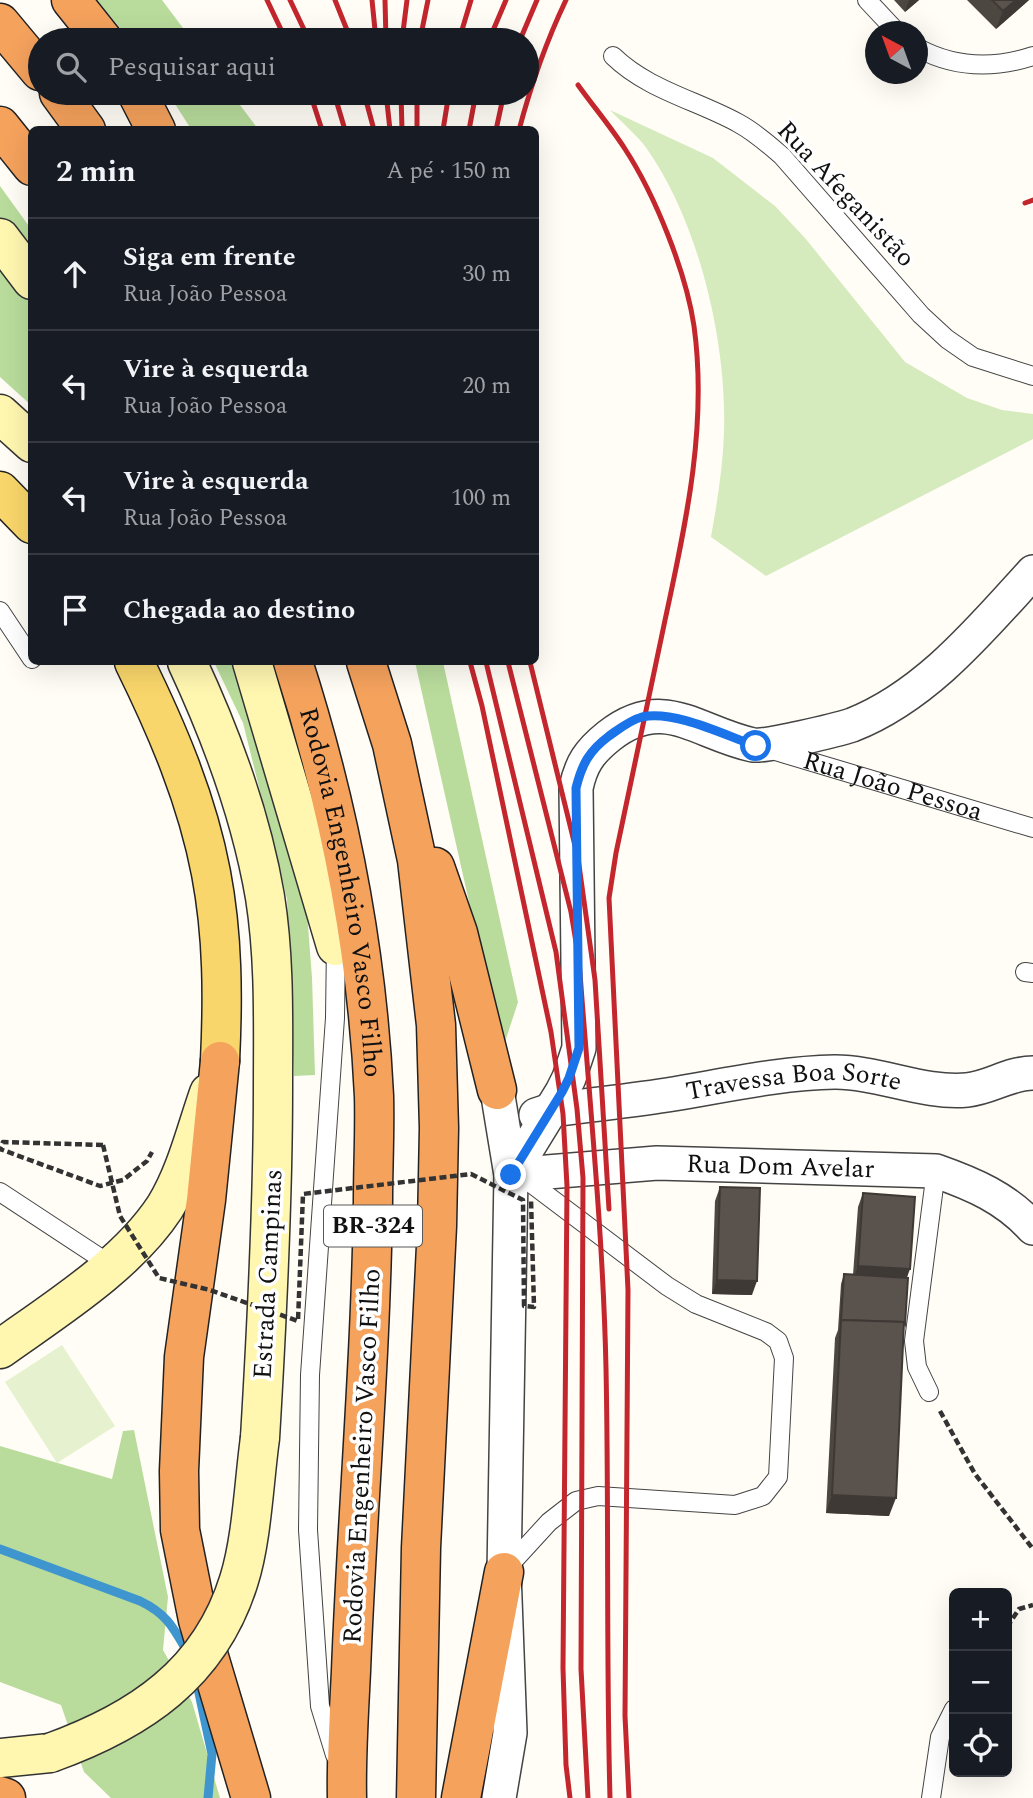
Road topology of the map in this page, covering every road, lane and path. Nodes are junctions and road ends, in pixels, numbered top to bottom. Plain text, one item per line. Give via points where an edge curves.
1 (71, 0) edge
2 (867, 0) edge
3 (887, 21) edge
4 (0, 23) edge
5 (93, 28) edge
6 (928, 54) edge
7 (613, 56) dead end
8 (1033, 56) edge
9 (28, 57) edge
10 (68, 105) edge
11 (143, 105) edge
12 (0, 126) edge
13 (83, 126) edge
14 (154, 126) edge
15 (28, 161) edge
16 (0, 238) edge
17 (28, 275) edge
18 (1033, 376) edge
19 (0, 414) edge
20 (28, 439) edge
21 (0, 491) edge
22 (28, 520) edge
23 (1033, 572) edge
24 (0, 611) edge
25 (28, 653) edge
26 (136, 665) edge
27 (188, 665) edge
28 (253, 665) edge
29 (294, 665) edge
30 (367, 665) edge
31 (392, 744) junction
32 (756, 746) junction
33 (337, 816) junction
34 (1033, 828) edge
35 (336, 946) junction
36 (220, 1061) junction
37 (1033, 1073) edge
38 (497, 1090) junction
39 (551, 1110) junction
40 (153, 1150) dead end
41 (936, 1171) junction
42 (521, 1187) junction
43 (0, 1192) edge
44 (1033, 1228) edge
45 (111, 1265) junction
46 (0, 1349) edge
47 (929, 1392) joint
48 (1033, 1549) edge
49 (504, 1572) junction
50 (1033, 1605) edge
51 (1012, 1620) edge
52 (952, 1714) edge
53 (0, 1758) edge
54 (347, 1795) edge
55 (0, 1796) edge
56 (6, 1798) edge
57 (251, 1798) edge
58 (416, 1798) edge
59 (461, 1798) edge
60 (499, 1798) edge
61 (931, 1798) edge

1 - 5 highway
2 - 3 lane
4 - 9 highway
6 - 8 lane via 964,64 1012,63
7 - 18 lane, Rua Afeganistão via 644,80 756,134 782,156 947,339 974,357
10 - 13 highway
11 - 14 highway
12 - 15 highway
16 - 17 main road
19 - 20 main road
21 - 22 main road
23 - 32 street via 939,670 880,712 839,728
24 - 25 lane
26 - 36 main road via 175,751 211,873 223,994
27 - 53 main road, Estrada Campinas, bridge via 217,726 247,817 265,898 271,964 273,1156 260,1437 240,1578 224,1621 201,1656 165,1692 125,1721 88,1739 50,1753
28 - 35 main road
29 - 33 highway, Rodovia Engenheiro Vasco Filho / BR-324
30 - 31 highway, BR-324
31 - 38 highway via 458,933
31 - 58 highway, BR-324 via 427,931 439,1128 421,1549
32 - 34 lane, Rua João Pessoa
32 - 39 street, Rua João Pessoa via 667,716 641,717 606,738 581,768 576,788 579,1048
33 - 35 lane
33 - 54 highway, Rodovia Engenheiro Vasco Filho / BR-324 via 355,920 374,1098 372,1272
35 - 54 lane via 310,1375 308,1530 320,1706
36 - 45 main road via 166,1206 144,1235
36 - 57 highway via 184,1357 180,1530 198,1620
37 - 39 street, Travessa Boa Sorte via 966,1090 838,1072 764,1077
38 - 39 street via 528,1116
38 - 42 street
39 - 42 street, Rua João Pessoa
40 - 42 path, bridge via 147,1161 122,1180 100,1186 0,1149 3,1142 103,1145 120,1216 159,1278 210,1290 299,1321 303,1194 471,1174 523,1200 524,1306 534,1307
41 - 42 street, Rua Dom Avelar via 657,1163
41 - 44 street, Rua Dom Avelar via 978,1186
41 - 47 lane via 914,1341 916,1367
42 - 49 street
42 - 49 lane via 532,1184 696,1304 766,1332 778,1341 784,1357 778,1477 763,1496 736,1505 598,1496 576,1501 549,1522
43 - 45 lane
45 - 46 main road
47 - 48 path via 975,1474
49 - 59 highway
49 - 60 street via 510,1733
50 - 51 path via 1019,1609
52 - 61 lane via 940,1737
55 - 56 highway

